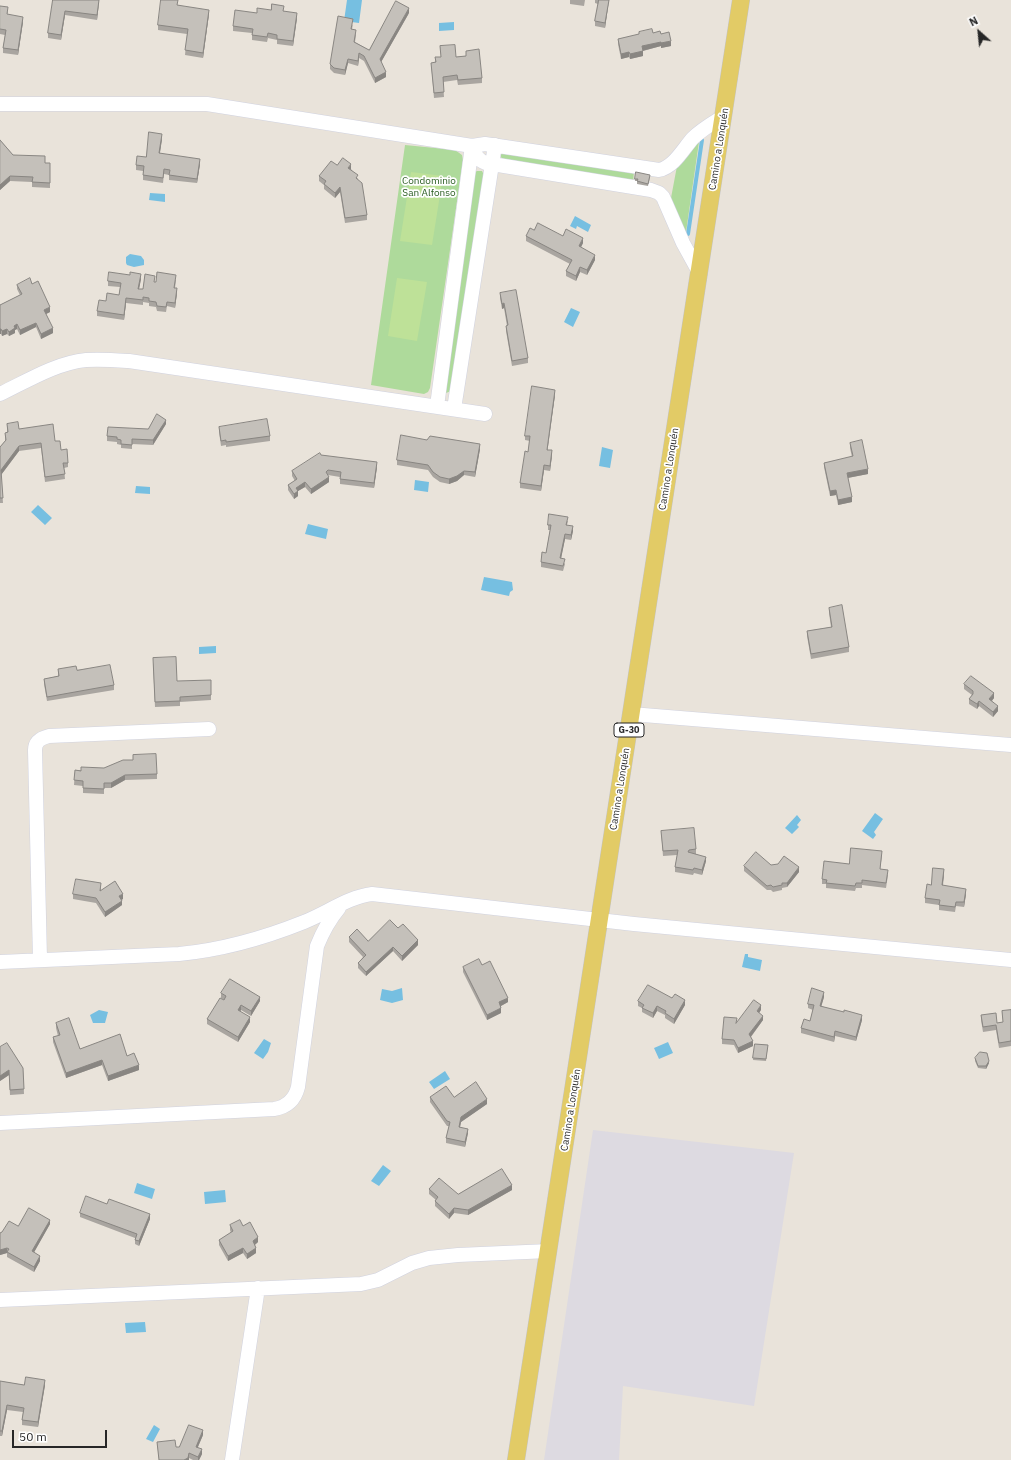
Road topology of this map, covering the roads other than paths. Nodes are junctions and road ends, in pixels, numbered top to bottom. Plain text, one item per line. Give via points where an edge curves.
1 (741, 0) edge
2 (0, 104) edge
3 (724, 116) junction
4 (495, 145) junction
5 (472, 146) junction
6 (492, 165) junction
7 (668, 166) junction
8 (663, 198) junction
9 (700, 274) junction
10 (0, 394) edge
11 (436, 406) junction
12 (454, 409) junction
13 (485, 414) dead end
14 (631, 714) junction
15 (209, 729) dead end
16 (1011, 744) edge
17 (342, 905) junction
18 (600, 920) junction
19 (40, 960) junction
20 (1011, 960) edge
21 (0, 962) edge
22 (0, 1123) edge
23 (549, 1251) junction
24 (258, 1288) junction
25 (0, 1300) edge
26 (232, 1460) edge
27 (516, 1460) edge

1 - 3 main road, Camino a Lonquén / G-30
2 - 5 street via 207,104
3 - 7 street via 705,127
3 - 9 main road, Camino a Lonquén / G-30
4 - 5 street
4 - 6 street
4 - 7 street via 646,169 658,170
5 - 6 street via 478,160
5 - 11 street
6 - 8 street via 651,190
6 - 12 street
7 - 8 street via 664,172 661,191
8 - 9 street
9 - 14 main road, Camino a Lonquén / G-30
10 - 11 street via 64,365 85,360 101,360 129,361
11 - 12 street
12 - 13 street
14 - 16 street
14 - 18 main road, Camino a Lonquén / G-30
15 - 19 street via 49,736 37,742 34,750
17 - 18 street via 358,896 381,894
17 - 19 street via 282,930 203,952
17 - 22 street via 328,922 317,946 298,1087 294,1096 284,1106 274,1109
18 - 20 street
18 - 23 main road, Camino a Lonquén / G-30
19 - 21 street
23 - 24 street via 429,1258 412,1263 378,1280 361,1284
23 - 27 main road, Camino a Lonquén / G-30
24 - 25 street
24 - 26 street

